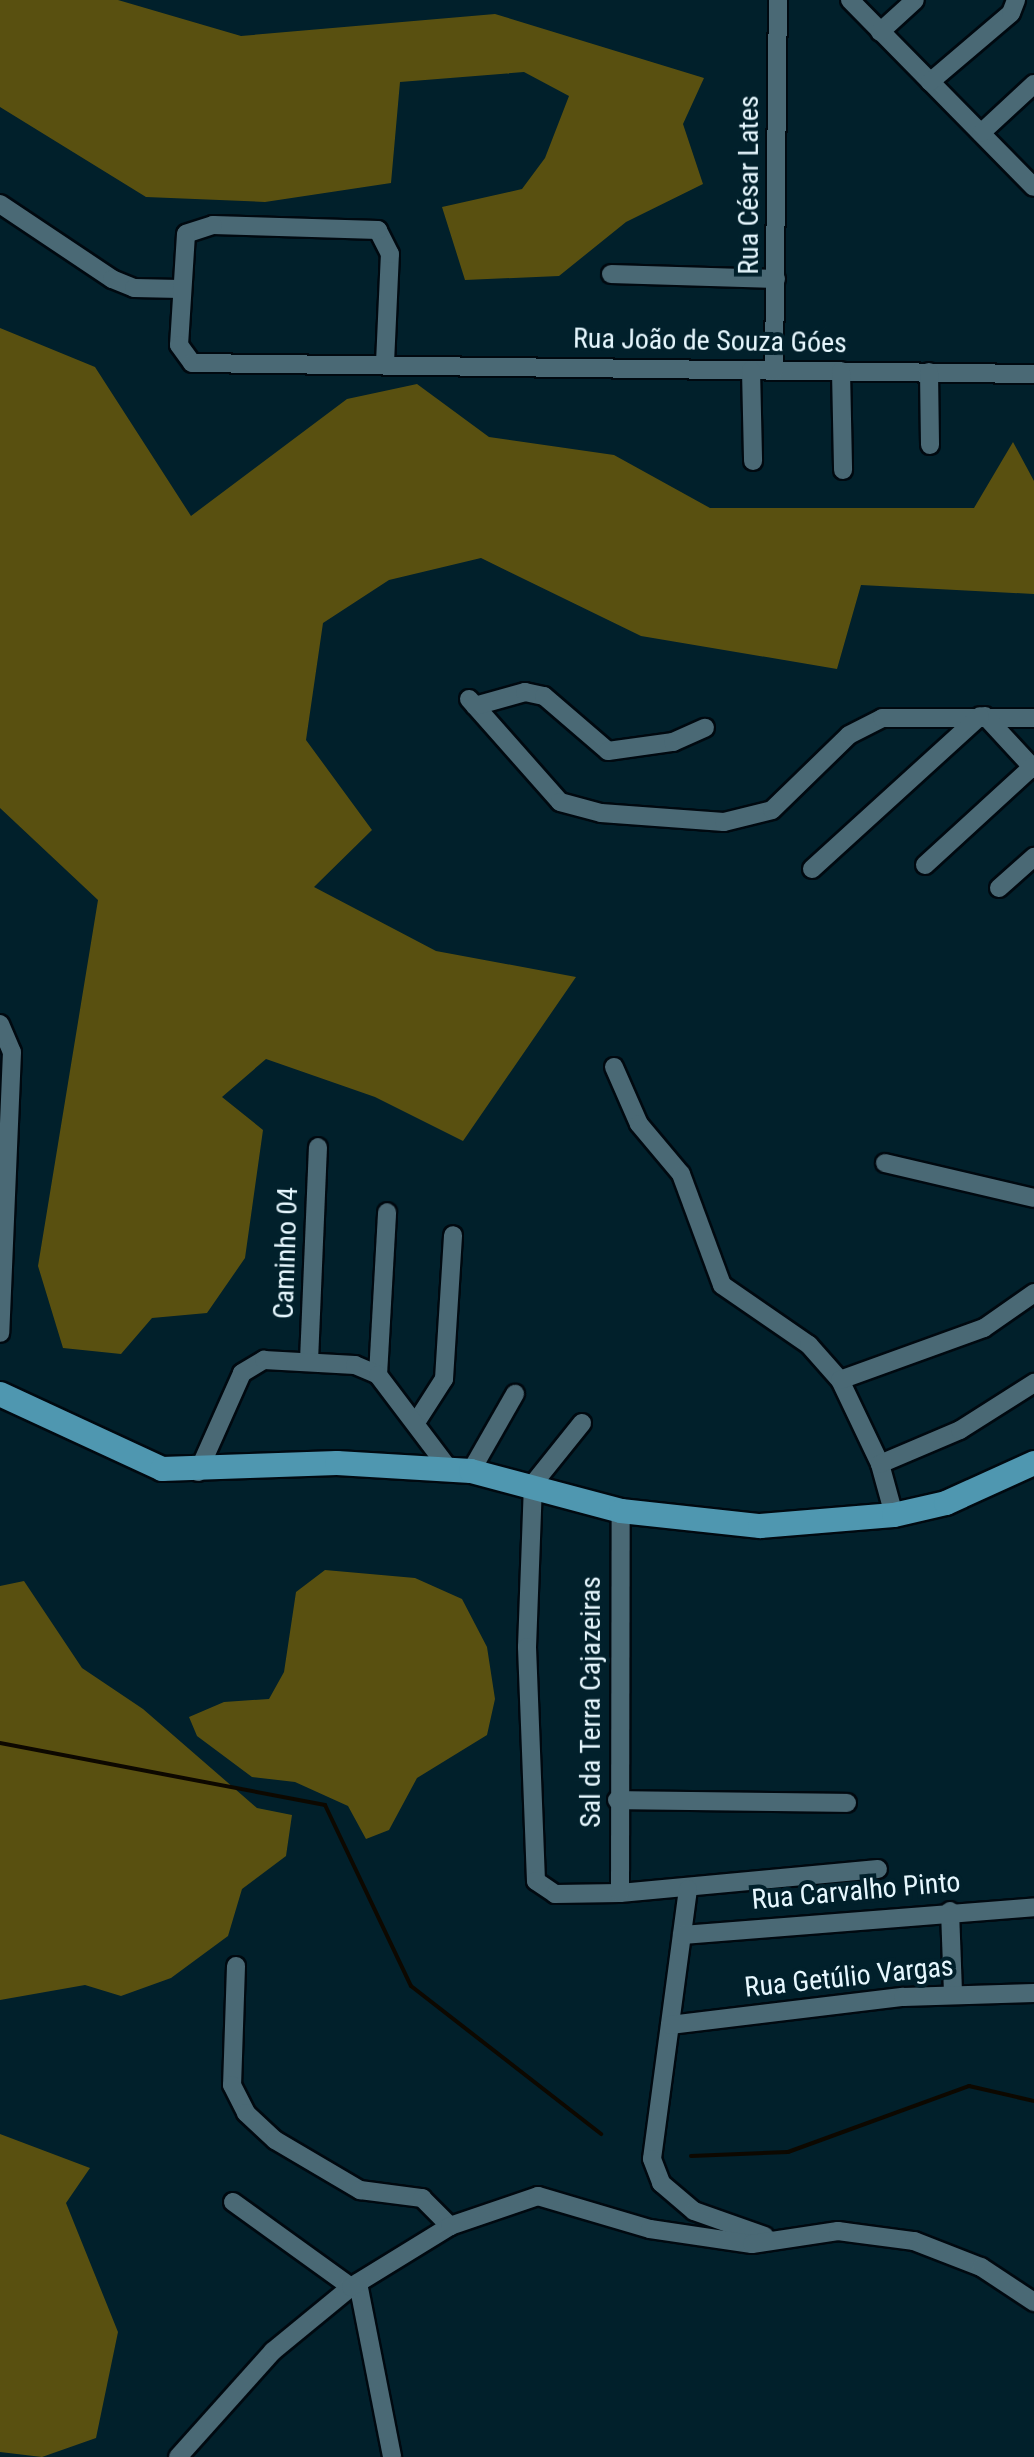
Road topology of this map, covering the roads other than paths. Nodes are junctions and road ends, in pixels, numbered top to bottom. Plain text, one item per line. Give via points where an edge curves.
1 (778, 0) edge
2 (850, 0) edge
3 (915, 0) edge
4 (1016, 0) edge
5 (880, 32) junction
6 (930, 82) junction
7 (1034, 84) edge
8 (981, 133) junction
9 (1033, 183) edge
10 (0, 204) edge
11 (611, 274) dead end
12 (776, 279) junction
13 (180, 289) junction
14 (385, 363) junction
15 (751, 370) junction
16 (774, 371) junction
17 (841, 371) junction
18 (929, 372) junction
19 (1034, 374) edge
20 (930, 445) dead end
21 (753, 461) dead end
22 (843, 470) dead end
23 (983, 716) junction
24 (1034, 718) edge
25 (705, 728) dead end
26 (1033, 768) edge
27 (1034, 857) edge
28 (925, 865) dead end
29 (812, 869) dead end
30 (999, 888) dead end
31 (0, 1024) edge
32 (614, 1067) dead end
33 (318, 1147) dead end
34 (885, 1163) dead end
35 (1034, 1198) edge
36 (387, 1212) dead end
37 (453, 1235) dead end
38 (1034, 1293) edge
39 (0, 1333) edge
40 (309, 1361) junction
41 (378, 1375) junction
42 (840, 1380) junction
43 (1034, 1383) edge
44 (0, 1394) edge
45 (515, 1394) dead end
46 (417, 1421) junction
47 (582, 1423) dead end
48 (1034, 1463) edge
49 (880, 1464) junction
50 (460, 1470) junction
51 (198, 1472) junction
52 (533, 1484) junction
53 (621, 1511) junction
54 (894, 1515) junction
55 (617, 1800) junction
56 (847, 1803) dead end
57 (878, 1869) dead end
58 (688, 1889) junction
59 (620, 1893) junction
60 (1034, 1907) edge
61 (950, 1911) junction
62 (682, 1935) junction
63 (236, 1966) dead end
64 (953, 1993) junction
65 (1034, 1993) edge
66 (670, 2025) junction
67 (233, 2202) dead end
68 (450, 2226) junction
69 (786, 2241) junction
70 (355, 2285) junction
71 (1034, 2302) edge
72 (178, 2457) edge
73 (392, 2457) edge

1 - 12 street, Rua César Lates
2 - 5 street
3 - 5 street
4 - 6 street via 985,37
5 - 6 street
6 - 8 street
7 - 8 street
8 - 9 street
10 - 13 street via 112,279 134,288
11 - 12 street
12 - 16 street, Rua César Lates
13 - 14 street, Rua João de Souza Góes via 179,345 192,363
13 - 14 street, Rua João de Souza Góes via 183,241 197,226 378,230 390,254
14 - 15 street, Rua João de Souza Góes
15 - 16 street, Rua João de Souza Góes
15 - 21 street
16 - 17 street, Rua João de Souza Góes
17 - 18 street, Rua João de Souza Góes
17 - 22 street
18 - 19 street, Rua João de Souza Góes
18 - 20 street
23 - 24 street
23 - 25 street via 899,715 864,726 772,810 724,822 576,810 542,788 472,703 525,692 544,696 608,751 673,742
23 - 26 street
23 - 29 street
26 - 28 street
27 - 30 street
31 - 39 street via 12,1052
32 - 42 street via 639,1124 681,1174 722,1285 809,1345
33 - 40 street, Caminho 04
34 - 35 street
36 - 41 street
37 - 46 street via 444,1379
38 - 42 street via 984,1328
40 - 41 street
40 - 51 street via 264,1360 242,1373
41 - 46 street
42 - 49 street
43 - 49 street via 960,1430
44 - 51 main road via 143,1463
45 - 50 street
46 - 50 street
47 - 52 street
48 - 54 main road via 946,1503
49 - 54 street
50 - 51 main road via 299,1462
50 - 52 main road
52 - 53 main road
52 - 59 street via 532,1865 536,1881 555,1894
53 - 54 main road via 802,1527
53 - 55 street, Sal da Terra Cajazeiras
55 - 56 street
55 - 59 street, Sal da Terra Cajazeiras
57 - 58 street
58 - 59 street
58 - 62 street
60 - 61 street, Rua Carvalho Pinto
61 - 62 street, Rua Carvalho Pinto
61 - 64 street
62 - 66 street
63 - 68 street via 232,2085 246,2113 275,2140 360,2190 422,2198
64 - 65 street, Rua Getúlio Vargas
64 - 66 street, Rua Getúlio Vargas
66 - 69 street via 655,2171 705,2218
67 - 70 street
68 - 69 street via 522,2199 556,2196 650,2229 752,2244
68 - 70 street
69 - 71 street via 838,2231 914,2241 981,2267
70 - 72 street via 273,2351
70 - 73 street

